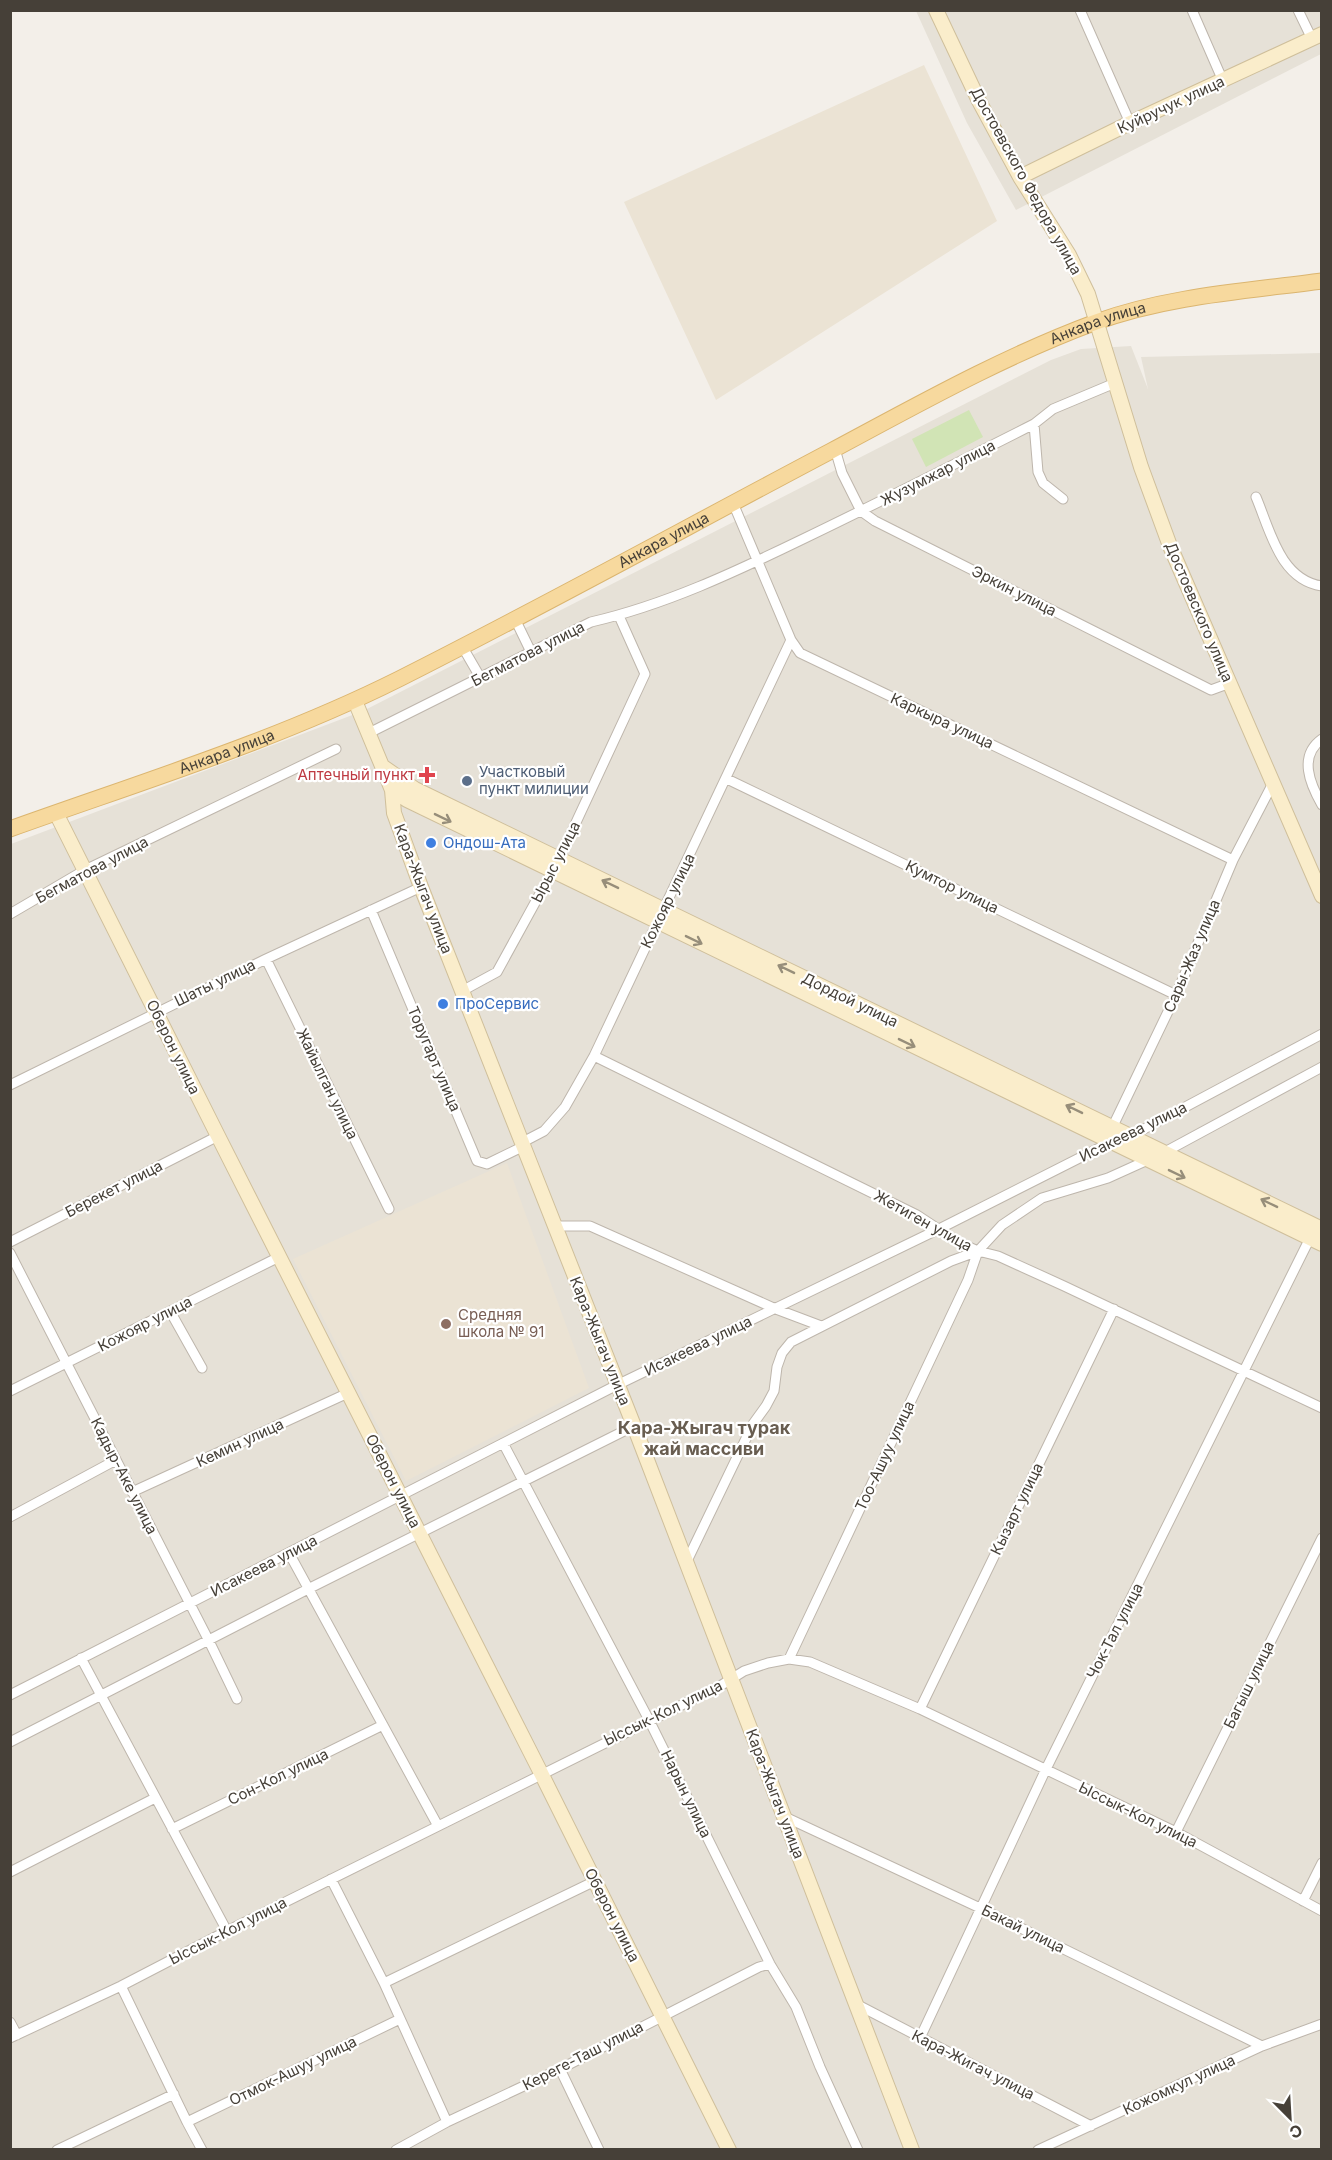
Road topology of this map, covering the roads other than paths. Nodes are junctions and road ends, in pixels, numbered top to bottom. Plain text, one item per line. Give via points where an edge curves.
1 (936, 10) edge
2 (1080, 10) edge
3 (1192, 10) edge
4 (1298, 10) edge
5 (1317, 36) edge
6 (1223, 81) junction
7 (1130, 123) junction
8 (1020, 177) junction
9 (1322, 281) edge
10 (1097, 321) junction
11 (1115, 383) junction
12 (1034, 424) junction
13 (835, 449) junction
14 (1256, 497) dead end
15 (1063, 499) dead end
16 (733, 503) junction
17 (861, 511) junction
18 (759, 561) junction
19 (1322, 586) edge
20 (619, 616) junction
21 (515, 618) junction
22 (791, 640) junction
23 (462, 646) junction
24 (531, 652) junction
25 (480, 678) junction
26 (1230, 683) junction
27 (355, 701) junction
28 (369, 733) junction
29 (1322, 739) edge
30 (336, 749) dead end
31 (382, 765) junction
32 (727, 779) junction
33 (1272, 785) junction
34 (392, 790) junction
35 (407, 800) junction
36 (1322, 805) edge
37 (393, 806) junction
38 (56, 813) junction
39 (10, 829) edge
40 (1233, 860) junction
41 (556, 865) junction
42 (85, 870) junction
43 (421, 887) junction
44 (1322, 896) edge
45 (371, 910) junction
46 (10, 914) edge
47 (660, 916) junction
48 (266, 959) junction
49 (462, 991) junction
50 (1176, 995) junction
51 (156, 1012) junction
52 (1322, 1034) edge
53 (594, 1056) junction
54 (1322, 1067) edge
55 (10, 1085) edge
56 (1112, 1128) junction
57 (218, 1136) junction
58 (1130, 1137) junction
59 (1110, 1142) junction
60 (522, 1145) junction
61 (1163, 1153) junction
62 (1147, 1160) junction
63 (389, 1209) dead end
64 (554, 1227) junction
65 (939, 1229) junction
66 (1317, 1234) edge
67 (10, 1242) edge
68 (978, 1251) junction
69 (10, 1253) edge
70 (279, 1257) junction
71 (776, 1309) junction
72 (1114, 1309) junction
73 (170, 1311) junction
74 (821, 1326) junction
75 (67, 1363) junction
76 (202, 1368) dead end
77 (1244, 1373) junction
78 (617, 1385) junction
79 (10, 1391) edge
80 (348, 1393) junction
81 (1322, 1408) edge
82 (634, 1426) junction
83 (503, 1443) junction
84 (116, 1460) junction
85 (525, 1482) junction
86 (132, 1492) junction
87 (400, 1495) junction
88 (10, 1517) edge
89 (419, 1533) junction
90 (1322, 1538) edge
91 (289, 1553) junction
92 (686, 1563) junction
93 (308, 1589) junction
94 (190, 1604) junction
95 (209, 1641) junction
96 (81, 1658) junction
97 (789, 1659) junction
98 (731, 1679) junction
99 (10, 1695) edge
100 (101, 1696) junction
101 (237, 1699) dead end
102 (920, 1709) junction
103 (649, 1720) junction
104 (383, 1725) junction
105 (10, 1742) edge
106 (1046, 1769) junction
107 (541, 1773) junction
108 (155, 1798) junction
109 (783, 1816) junction
110 (438, 1826) junction
111 (172, 1829) junction
112 (1176, 1832) junction
113 (1322, 1863) edge
114 (10, 1872) edge
115 (331, 1879) junction
116 (595, 1881) junction
117 (1303, 1901) junction
118 (980, 1908) junction
119 (1322, 1911) edge
120 (226, 1931) junction
121 (770, 1964) junction
122 (384, 1983) junction
123 (121, 1986) junction
124 (855, 2004) junction
125 (663, 2016) junction
126 (400, 2019) junction
127 (10, 2022) edge
128 (1322, 2024) edge
129 (14, 2036) edge
130 (920, 2038) junction
131 (1262, 2046) junction
132 (560, 2069) junction
133 (174, 2094) junction
134 (187, 2122) junction
135 (447, 2122) junction
136 (1091, 2126) junction
137 (57, 2150) edge
138 (202, 2150) edge
139 (396, 2150) edge
140 (599, 2150) edge
141 (729, 2150) edge
142 (858, 2150) edge
143 (912, 2150) edge
144 (1038, 2150) edge

1 - 8 street, Достоевского Федора улица
2 - 7 street
3 - 6 street
4 - 5 street
5 - 6 street, Куйручук улица
6 - 7 street, Куйручук улица
7 - 8 street, Куйручук улица
8 - 10 street, Достоевского Федора улица via 1069,255
9 - 10 main road, Анкара улица via 1190,299
10 - 11 street, Достоевского улица
10 - 13 main road, Анкара улица via 1006,361
11 - 12 street, Жузумжар улица via 1053,410
11 - 26 street, Достоевского улица via 1147,486
12 - 15 street via 1038,472 1043,483
12 - 17 street, Жузумжар улица
13 - 16 main road, Анкара улица
13 - 17 street
14 - 19 street via 1284,563 1299,578
16 - 18 street, Каркыра улица
16 - 21 main road, Анкара улица
17 - 18 street, Жузумжар улица
17 - 26 street, Эркин улица via 1211,690
18 - 20 street, Бегматова улица
18 - 22 street, Каркыра улица
20 - 24 street, Бегматова улица via 591,622
20 - 41 street, Ырыс улица via 645,674
21 - 23 main road, Анкара улица
21 - 24 street
22 - 32 street, Кожояр улица
22 - 40 street, Каркыра улица via 800,653
23 - 25 street
23 - 27 main road, Анкара улица
24 - 25 street, Бегматова улица
25 - 28 street, Бегматова улица
26 - 33 street, Достоевского улица
27 - 28 street, Кара-Жыгач улица
27 - 38 main road, Анкара улица
28 - 31 street, Кара-Жыгач улица
29 - 36 street via 1309,755 1307,765 1308,777
30 - 42 street, Бегматова улица
31 - 34 street, Кара-Жыгач улица
31 - 41 street, Дордой улица via 415,789
32 - 47 street, Кожояр улица
32 - 50 street, Кумтор улица
33 - 40 street, Сары-Жаз улица
33 - 44 street, Достоевского улица
34 - 35 street, Дордой улица
34 - 37 street, Кара-Жыгач улица
35 - 37 street
35 -> 41 street, Дордой улица
37 - 43 street, Кара-Жыгач улица
38 - 39 main road, Анкара улица
38 - 42 street, Оберон улица
40 - 50 street, Сары-Жаз улица
41 - 47 street, Дордой улица
41 - 49 street, Ырыс улица via 497,972
42 - 46 street, Бегматова улица
42 - 51 street, Оберон улица
43 - 45 street, Шаты улица
43 - 49 street, Кара-Жыгач улица
45 - 48 street, Шаты улица
45 - 60 street, Торугарт улица via 477,1161 487,1164
47 - 53 street, Кожояр улица
56 -> 47 street, Дордой улица
47 -> 59 street, Дордой улица
48 - 51 street, Шаты улица
48 - 63 street, Жайылган улица
49 - 60 street, Кара-Жыгач улица
50 - 56 street, Сары-Жаз улица
51 - 55 street, Шаты улица
51 - 57 street, Оберон улица
52 - 58 street, Исакеева улица
53 - 60 street, Кожояр улица via 565,1107 544,1131
53 - 65 street, Жетиген улица
54 - 61 street, Исакеева улица
56 - 58 street, Дордой улица
57 - 67 street, Берекет улица
57 - 70 street, Оберон улица
58 - 59 street, Исакеева улица
58 - 61 street, Дордой улица
59 - 62 street, Дордой улица
59 - 65 street, Исакеева улица
60 - 64 street, Кара-Жыгач улица
61 - 62 street, Исакеева улица
66 -> 61 street, Дордой улица
62 -> 66 street, Дордой улица
62 - 68 street, Исакеева улица via 1108,1178 1042,1198 1002,1225
64 - 71 street via 590,1226
64 - 78 street, Кара-Жыгач улица
65 - 68 street, Жетиген улица
65 - 71 street, Исакеева улица
66 - 77 street, Чок-Тал улица
68 - 72 street, Жетиген улица via 998,1256
68 - 74 street, Исакеева улица
68 - 97 street, Тоо-Ашуу улица via 968,1280
69 - 75 street, Кадыр-Аке улица
70 - 73 street, Кожояр улица
70 - 80 street, Оберон улица
71 - 74 street
71 - 78 street, Исакеева улица
72 - 77 street, Жетиген улица
72 - 102 street, Кызарт улица
73 - 75 street, Кожояр улица
73 - 76 street
74 - 92 street, Исакеева улица via 786,1348 777,1367 774,1390 753,1424
75 - 79 street, Кожояр улица
75 - 84 street, Кадыр-Аке улица
77 - 81 street, Жетиген улица
77 - 106 street, Чок-Тал улица
78 - 82 street, Кара-Жыгач улица
78 - 83 street, Исакеева улица
80 - 86 street, Кемин улица
80 - 87 street, Оберон улица
82 - 85 street
82 - 92 street, Кара-Жыгач улица
83 - 85 street, Нарын улица
83 - 87 street, Исакеева улица
84 - 86 street, Кадыр-Аке улица
84 - 88 street
85 - 89 street
85 - 103 street, Нарын улица
86 - 94 street, Кадыр-Аке улица
87 - 89 street, Оберон улица
87 - 91 street, Исакеева улица
89 - 93 street
89 - 107 street, Оберон улица
90 - 112 street, Багыш улица
91 - 93 street
91 - 94 street, Исакеева улица
92 - 98 street, Кара-Жыгач улица
93 - 95 street
93 - 104 street
94 - 95 street, Кадыр-Аке улица
94 - 96 street, Исакеева улица
95 - 100 street
95 - 101 street, Кадыр-Аке улица
96 - 99 street, Исакеева улица
96 - 100 street
97 - 98 street, Ыссык-Кол улица via 744,1671
97 - 102 street, Ыссык-Кол улица via 810,1662
98 - 103 street, Ыссык-Кол улица
98 - 109 street, Кара-Жыгач улица
100 - 105 street
100 - 108 street
102 - 106 street, Ыссык-Кол улица
103 - 107 street, Ыссык-Кол улица
103 - 121 street, Нарын улица
104 - 110 street
104 - 111 street, Сон-Кол улица
106 - 112 street, Ыссык-Кол улица
106 - 118 street, Чок-Тал улица
107 - 110 street, Ыссык-Кол улица
107 - 116 street, Оберон улица
108 - 111 street
108 - 114 street
109 - 118 street, Бакай улица
109 - 124 street, Кара-Жыгач улица
110 - 115 street, Ыссык-Кол улица
111 - 120 street
112 - 117 street, Ыссык-Кол улица
113 - 117 street
115 - 120 street, Ыссык-Кол улица
115 - 122 street
116 - 122 street
116 - 125 street, Оберон улица
117 - 119 street, Ыссык-Кол улица
118 - 130 street, Чок-Тал улица
118 - 131 street, Бакай улица
120 - 123 street, Ыссык-Кол улица
121 - 125 street, Кереге-Таш улица
121 - 142 street, Нарын улица via 796,2007
122 - 126 street
123 - 129 street, Ыссык-Кол улица
123 - 133 street
124 - 130 street, Кара-Жигач улица
124 - 143 street, Кара-Жыгач улица
125 - 132 street, Кереге-Таш улица
125 - 141 street, Оберон улица
126 - 134 street, Отмок-Ашуу улица
126 - 135 street
127 - 129 street
128 - 131 street, Кожомкул улица
130 - 136 street, Кара-Жигач улица
131 - 136 street, Кожомкул улица
132 - 135 street, Кереге-Таш улица
132 - 140 street
133 - 134 street
133 - 137 street
134 - 138 street
135 - 139 street, Кереге-Таш улица
136 - 144 street, Кожомкул улица

